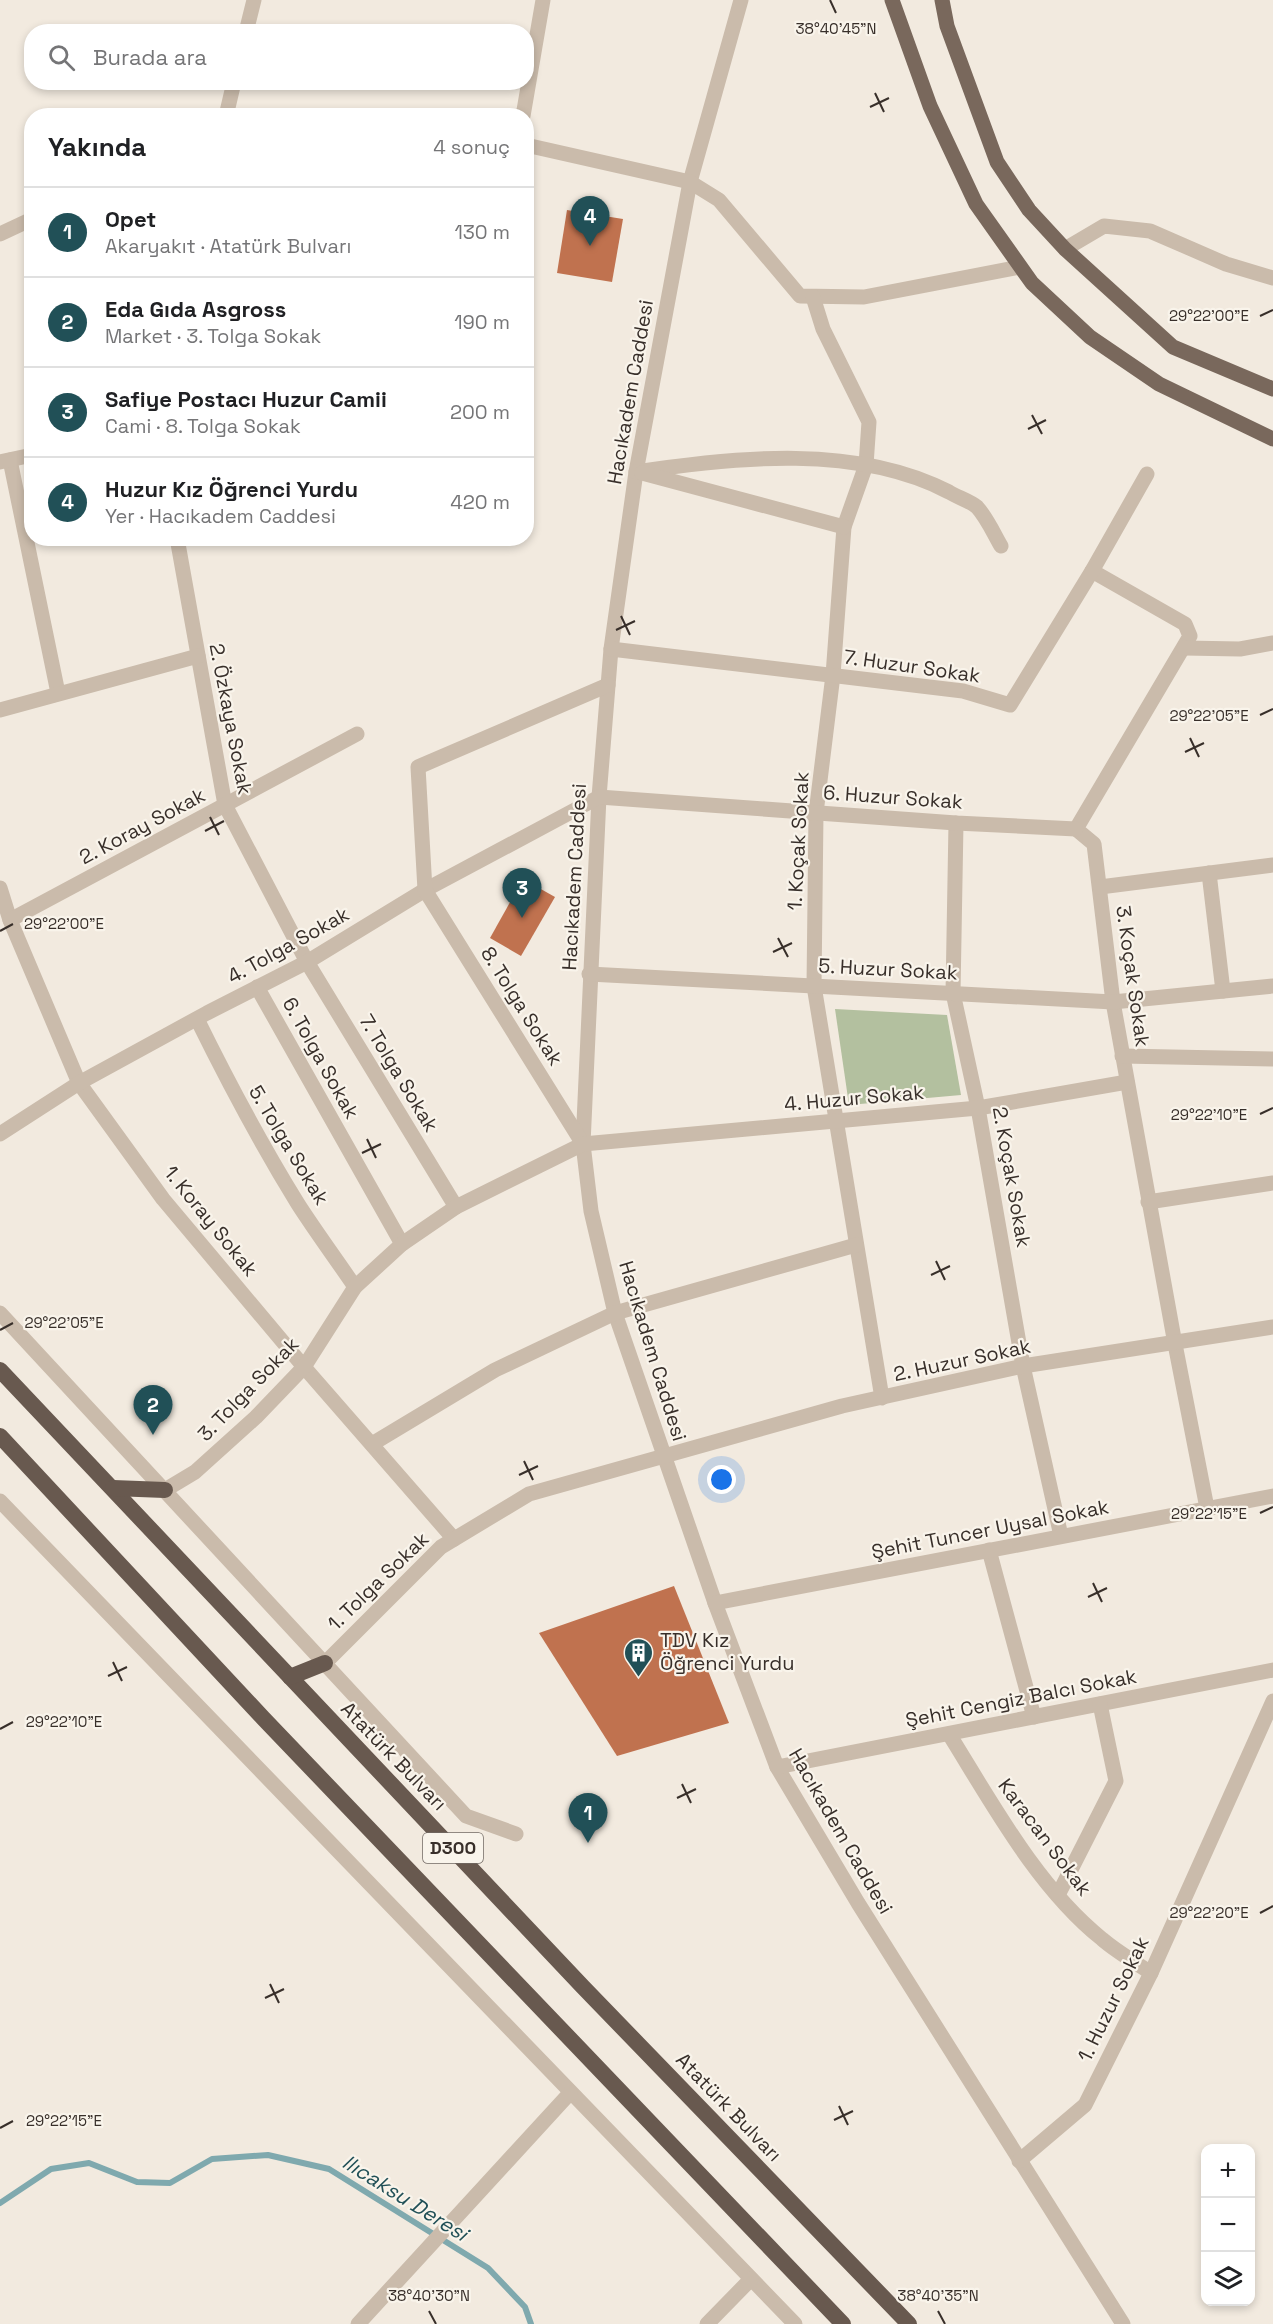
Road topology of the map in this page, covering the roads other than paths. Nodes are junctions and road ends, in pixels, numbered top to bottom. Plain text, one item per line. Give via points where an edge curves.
1 (254, 0) edge
2 (543, 0) edge
3 (741, 0) edge
4 (892, 0) edge
5 (942, 0) edge
6 (248, 24) edge
7 (534, 52) edge
8 (232, 90) edge
9 (527, 90) edge
10 (228, 108) edge
11 (524, 108) edge
12 (534, 147) edge
13 (690, 182) junction
14 (24, 223) edge
15 (0, 234) edge
16 (1065, 249) junction
17 (1020, 267) junction
18 (1273, 278) edge
19 (813, 297) junction
20 (1273, 389) edge
21 (1273, 439) edge
22 (24, 457) edge
23 (5, 461) edge
24 (866, 465) junction
25 (636, 472) junction
26 (1147, 474) dead end
27 (844, 527) junction
28 (24, 544) edge
29 (24, 546) edge
30 (178, 546) edge
31 (1001, 546) dead end
32 (1092, 571) junction
33 (1273, 643) edge
34 (1184, 648) junction
35 (611, 649) junction
36 (198, 656) junction
37 (833, 675) junction
38 (608, 685) junction
39 (58, 693) junction
40 (0, 710) edge
41 (357, 734) dead end
42 (599, 797) junction
43 (225, 805) junction
44 (816, 813) junction
45 (956, 823) junction
46 (1076, 829) junction
47 (1273, 864) edge
48 (1209, 873) junction
49 (1100, 887) junction
50 (0, 888) edge
51 (425, 890) junction
52 (10, 920) junction
53 (307, 962) junction
54 (590, 974) junction
55 (814, 986) junction
56 (1273, 986) edge
57 (257, 987) junction
58 (1223, 991) junction
59 (953, 993) junction
60 (1113, 1002) junction
61 (197, 1019) junction
62 (1122, 1056) junction
63 (1273, 1059) edge
64 (1127, 1082) junction
65 (79, 1083) junction
66 (978, 1108) junction
67 (835, 1121) junction
68 (0, 1134) edge
69 (583, 1144) junction
70 (1273, 1183) edge
71 (1148, 1202) junction
72 (456, 1207) junction
73 (402, 1244) junction
74 (856, 1245) junction
75 (356, 1287) junction
76 (0, 1313) edge
77 (615, 1313) junction
78 (1273, 1327) edge
79 (1175, 1344) junction
80 (304, 1366) junction
81 (1023, 1366) junction
82 (0, 1370) edge
83 (882, 1398) junction
84 (0, 1436) edge
85 (372, 1444) junction
86 (664, 1457) junction
87 (113, 1488) junction
88 (165, 1491) junction
89 (1273, 1496) edge
90 (0, 1501) edge
91 (1207, 1508) junction
92 (1061, 1536) junction
93 (454, 1539) junction
94 (989, 1550) junction
95 (716, 1603) junction
96 (325, 1663) junction
97 (1273, 1670) edge
98 (290, 1677) junction
99 (1273, 1701) edge
100 (1100, 1704) junction
101 (1034, 1717) junction
102 (949, 1734) junction
103 (777, 1767) junction
104 (516, 1834) dead end
105 (1058, 1895) junction
106 (1151, 1973) junction
107 (570, 2093) junction
108 (1019, 2161) junction
109 (751, 2279) junction
110 (358, 2324) edge
111 (707, 2324) edge
112 (795, 2324) edge
113 (843, 2324) edge
114 (909, 2324) edge
115 (1123, 2324) edge

1 - 6 street
2 - 7 street
3 - 13 street, Hacıkadem Caddesi
4 - 17 main road via 930,106 976,204
5 - 16 main road via 947,26 998,162 1029,210
8 - 10 street
9 - 11 street
12 - 13 street
13 - 19 street via 719,200 800,296
13 - 25 street, Hacıkadem Caddesi
14 - 15 street
16 - 18 street via 1104,226 1150,231 1226,264
16 - 20 main road via 1173,346
17 - 19 street via 864,297
17 - 21 main road via 1090,337 1159,384
19 - 24 street, 1. Koçak Sokak via 823,329 869,423
22 - 23 street
23 - 28 street
24 - 25 street via 783,457 708,461
24 - 27 street, 1. Koçak Sokak
24 - 31 street via 929,482 976,507
25 - 27 street
25 - 35 street, Hacıkadem Caddesi
26 - 32 street, 7. Huzur Sokak
27 - 37 street, 1. Koçak Sokak
29 - 39 street
30 - 36 street, 2. Özkaya Sokak
32 - 34 street via 1185,624 1190,636
32 - 37 street, 7. Huzur Sokak via 1010,705 963,691
33 - 34 street via 1240,649
34 - 46 street
35 - 37 street, 7. Huzur Sokak
35 - 38 street, Hacıkadem Caddesi
36 - 39 street
36 - 43 street, 2. Özkaya Sokak
37 - 44 street, 1. Koçak Sokak
38 - 42 street, Hacıkadem Caddesi
38 - 51 street via 418,766
39 - 40 street
41 - 43 street, 2. Koray Sokak
42 - 44 street, 6. Huzur Sokak
42 - 51 street, 4. Tolga Sokak
42 - 54 street, Hacıkadem Caddesi
43 - 52 street, 2. Koray Sokak
43 - 53 street, 2. Özkaya Sokak
44 - 45 street, 6. Huzur Sokak
44 - 55 street, 1. Koçak Sokak
45 - 46 street, 6. Huzur Sokak
45 - 59 street, 2. Koçak Sokak
46 - 49 street, 3. Koçak Sokak via 1094,844
47 - 48 street
48 - 49 street
48 - 58 street
49 - 60 street, 3. Koçak Sokak
50 - 52 street, 1. Koray Sokak
51 - 53 street, 4. Tolga Sokak
51 - 69 street, 8. Tolga Sokak
52 - 65 street, 1. Koray Sokak
53 - 57 street, 4. Tolga Sokak
53 - 72 street, 7. Tolga Sokak
54 - 55 street, 5. Huzur Sokak
54 - 69 street, Hacıkadem Caddesi
55 - 59 street, 5. Huzur Sokak
55 - 67 street, 1. Koçak Sokak
56 - 58 street, 5. Huzur Sokak
57 - 61 street, 4. Tolga Sokak
57 - 73 street, 6. Tolga Sokak
58 - 60 street, 5. Huzur Sokak
59 - 60 street, 5. Huzur Sokak
59 - 66 street, 2. Koçak Sokak
60 - 62 street, 3. Koçak Sokak
61 - 65 street, 4. Tolga Sokak
61 - 75 street, 5. Tolga Sokak via 268,1154
62 - 63 street
62 - 64 street, 3. Koçak Sokak
64 - 66 street, 4. Huzur Sokak
64 - 71 street, 3. Koçak Sokak
65 - 68 street, 4. Tolga Sokak
65 - 80 street, 1. Koray Sokak via 163,1199
66 - 67 street, 4. Huzur Sokak
66 - 81 street, 2. Koçak Sokak
67 - 69 street, 4. Huzur Sokak
67 - 74 street, 1. Koçak Sokak
69 - 72 street, 3. Tolga Sokak
69 - 77 street, Hacıkadem Caddesi via 591,1211
70 - 71 street
71 - 79 street, 3. Koçak Sokak
72 - 73 street, 3. Tolga Sokak
73 - 75 street, 3. Tolga Sokak
74 - 77 street
74 - 83 street, 1. Koçak Sokak
75 - 80 street, 3. Tolga Sokak
76 - 88 street
77 - 85 street via 495,1370
77 - 86 street, Hacıkadem Caddesi
78 - 79 street, 2. Huzur Sokak
79 - 81 street, 2. Huzur Sokak
79 - 91 street, 3. Koçak Sokak
80 - 85 street, 1. Koray Sokak
80 - 88 street, 3. Tolga Sokak via 256,1417 195,1472
81 - 83 street, 2. Huzur Sokak
81 - 92 street, 2. Koçak Sokak
82 - 87 highway, Atatürk Bulvarı / D300
83 - 86 street, 2. Huzur Sokak
84 - 113 highway, D300 via 272,1727
85 - 93 street, 1. Koray Sokak
86 - 93 street, 1. Tolga Sokak via 529,1494
86 - 95 street, Hacıkadem Caddesi
87 - 88 highway
87 - 98 highway, Atatürk Bulvarı / D300
88 - 96 street
89 - 91 street, Şehit Tuncer Uysal Sokak
90 - 107 street
91 - 92 street, Şehit Tuncer Uysal Sokak
92 - 94 street, Şehit Tuncer Uysal Sokak
93 - 96 street, 1. Tolga Sokak via 441,1546
94 - 95 street, Şehit Tuncer Uysal Sokak
94 - 101 street
95 - 103 street, Hacıkadem Caddesi
96 - 98 highway
96 - 104 street via 466,1816
97 - 100 street, Şehit Cengiz Balcı Sokak
98 - 114 highway, Atatürk Bulvarı / D300
99 - 106 street, 1. Huzur Sokak
100 - 101 street, Şehit Cengiz Balcı Sokak
100 - 105 street via 1116,1781
101 - 102 street, Şehit Cengiz Balcı Sokak
102 - 103 street, Şehit Cengiz Balcı Sokak
102 - 105 street, Karacan Sokak via 1008,1829
103 - 108 street, Hacıkadem Caddesi
105 - 106 street, Karacan Sokak via 1101,1939
106 - 108 street, 1. Huzur Sokak via 1085,2105
107 - 109 street
107 - 110 street
108 - 115 street, Hacıkadem Caddesi
109 - 111 street
109 - 112 street

